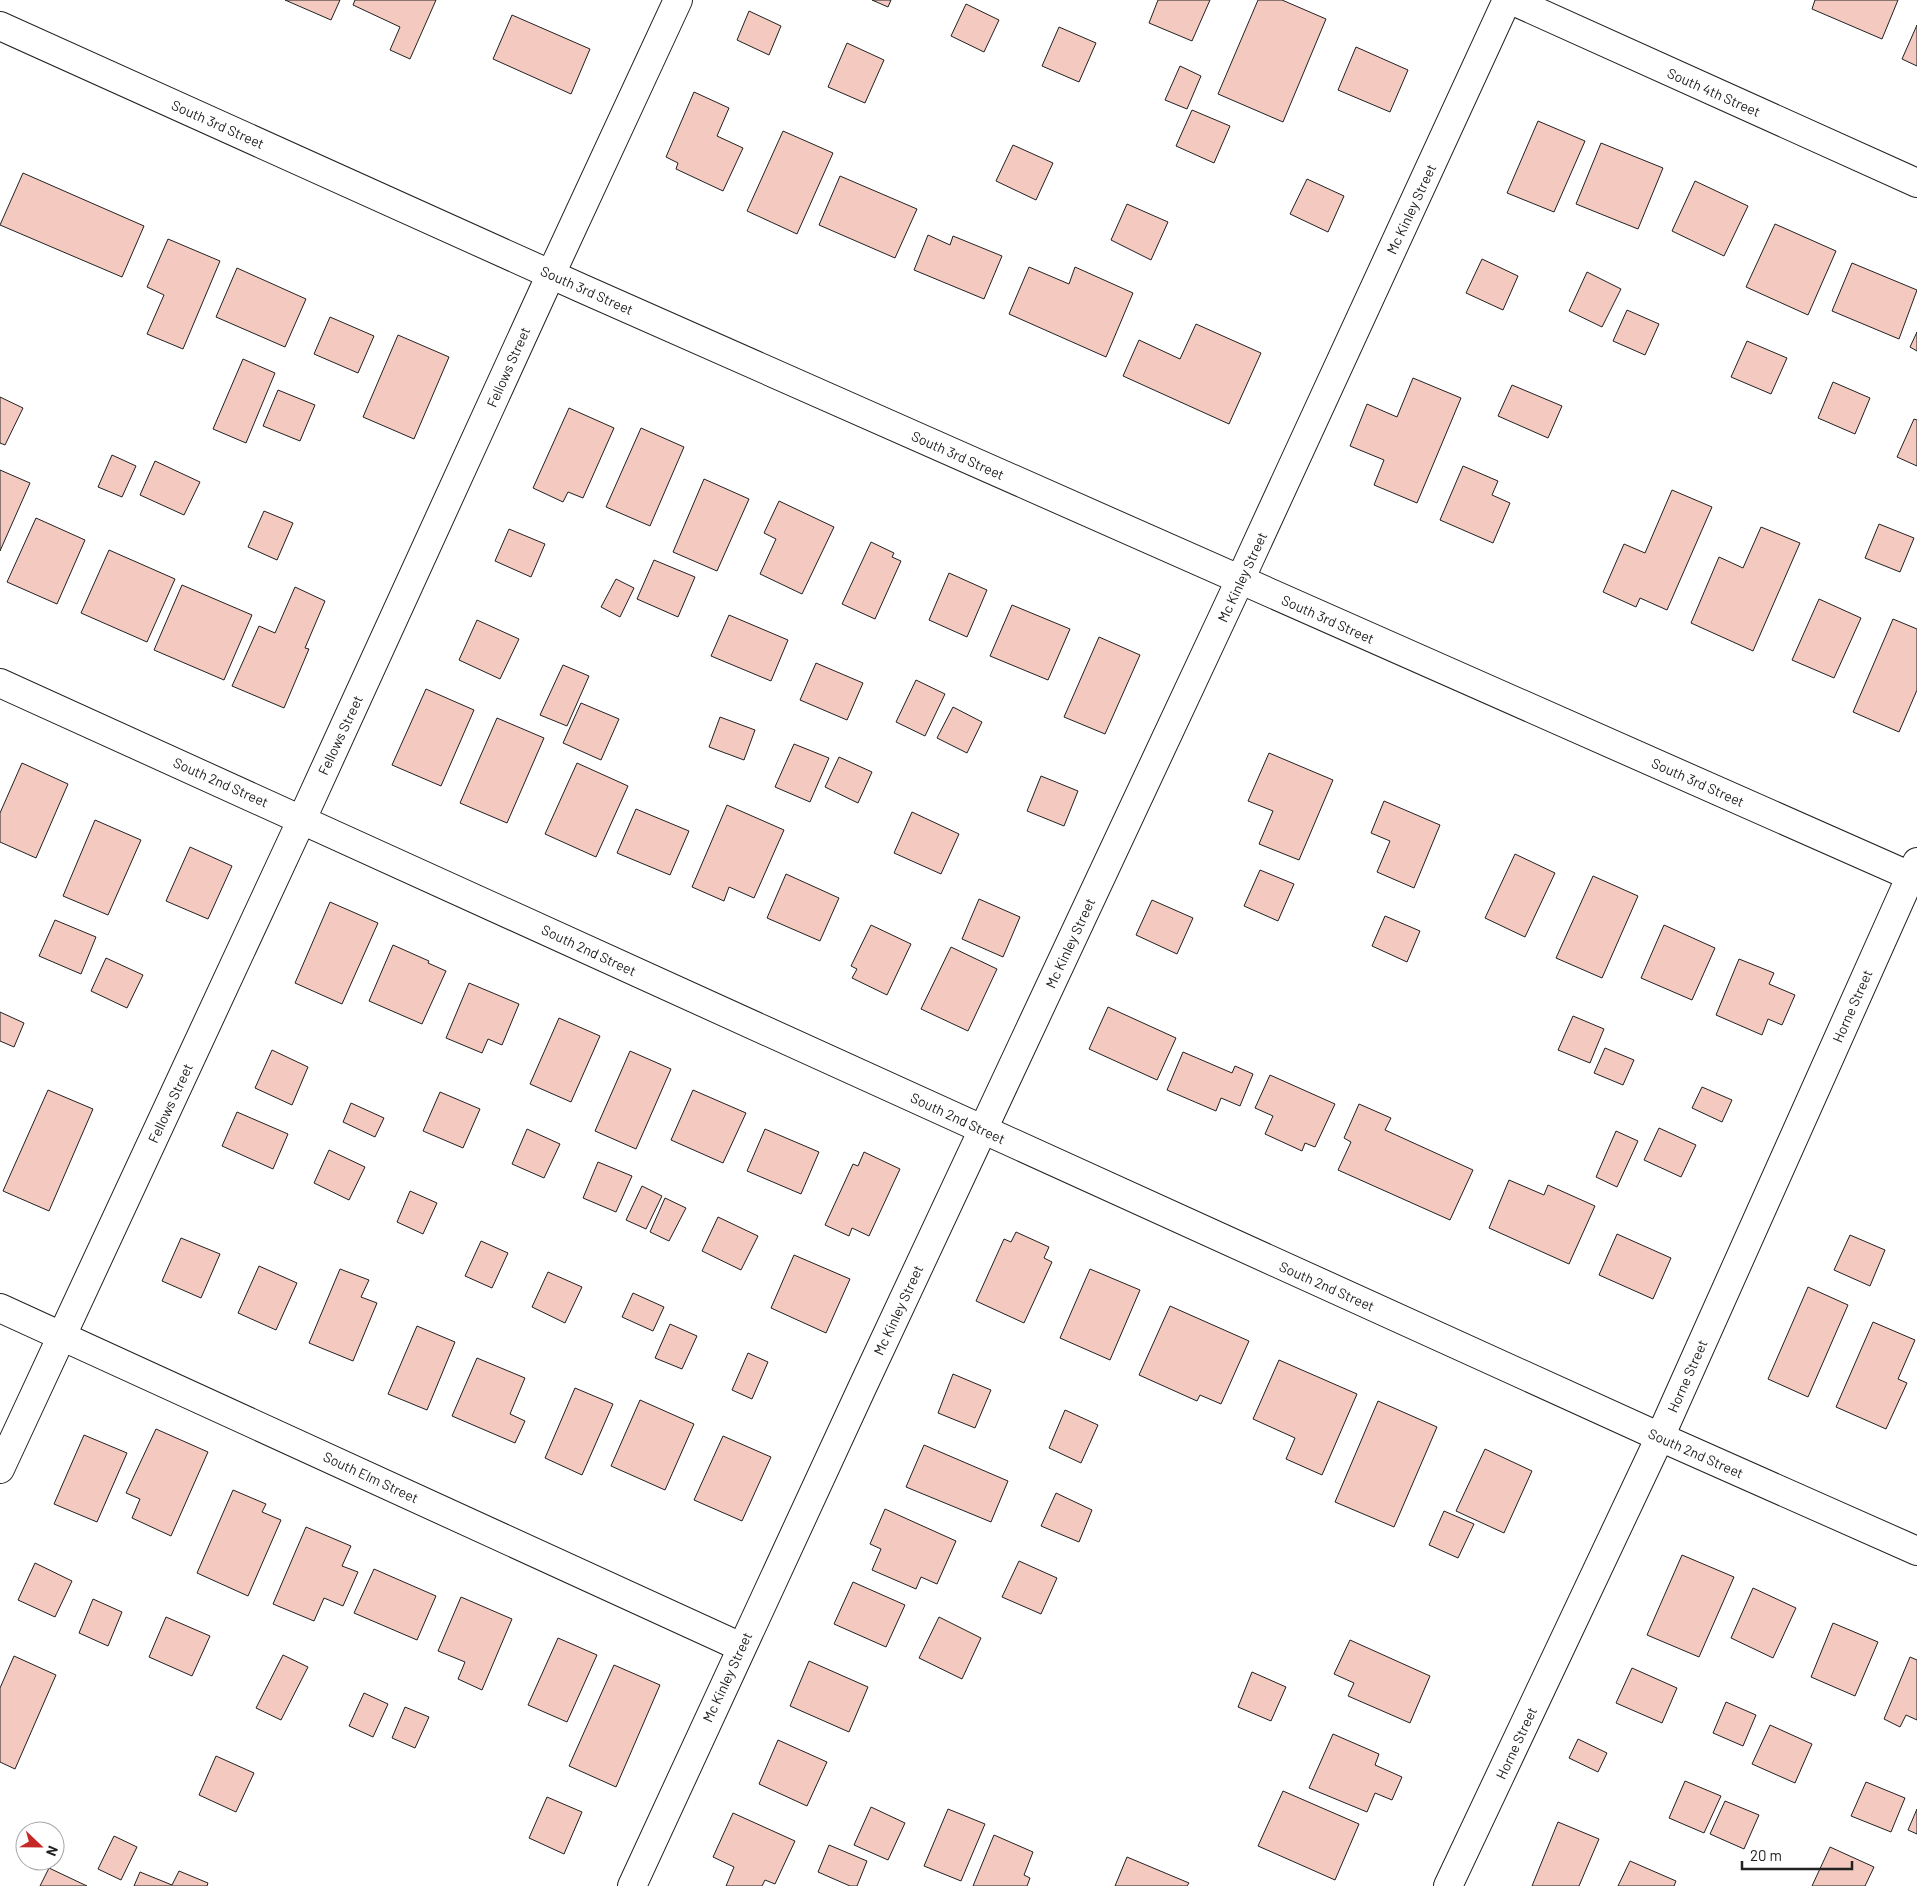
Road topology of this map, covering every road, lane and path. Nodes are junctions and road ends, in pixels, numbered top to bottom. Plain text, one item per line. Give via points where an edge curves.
1 (678, 0) edge
2 (1507, 0) edge
3 (1511, 0) edge
4 (0, 26) edge
5 (1917, 183) edge
6 (551, 274) junction
7 (1240, 580) junction
8 (0, 683) edge
9 (302, 819) junction
10 (1915, 872) edge
11 (982, 1130) junction
12 (0, 1308) edge
13 (62, 1336) junction
14 (1660, 1437) junction
15 (0, 1469) edge
16 (1917, 1551) edge
17 (741, 1646) junction
18 (632, 1886) edge
19 (1448, 1886) edge

1 - 6 street, Fellows Street
2 - 7 street, Mc Kinley Street
3 - 5 street, South 4th Street
4 - 6 street, South 3rd Street
6 - 7 street, South 3rd Street
6 - 9 street, Fellows Street
7 - 10 street, South 3rd Street
7 - 11 street, Mc Kinley Street
8 - 9 street, South 2nd Street
9 - 11 street, South 2nd Street
9 - 13 street, Fellows Street
10 - 14 street, Horne Street
11 - 14 street, South 2nd Street
11 - 17 street, Mc Kinley Street
12 - 13 street, South Elm Street
13 - 15 street, Fellows Street
13 - 17 street, South Elm Street
14 - 16 street, South 2nd Street
14 - 19 street, Horne Street
17 - 18 street, Mc Kinley Street

